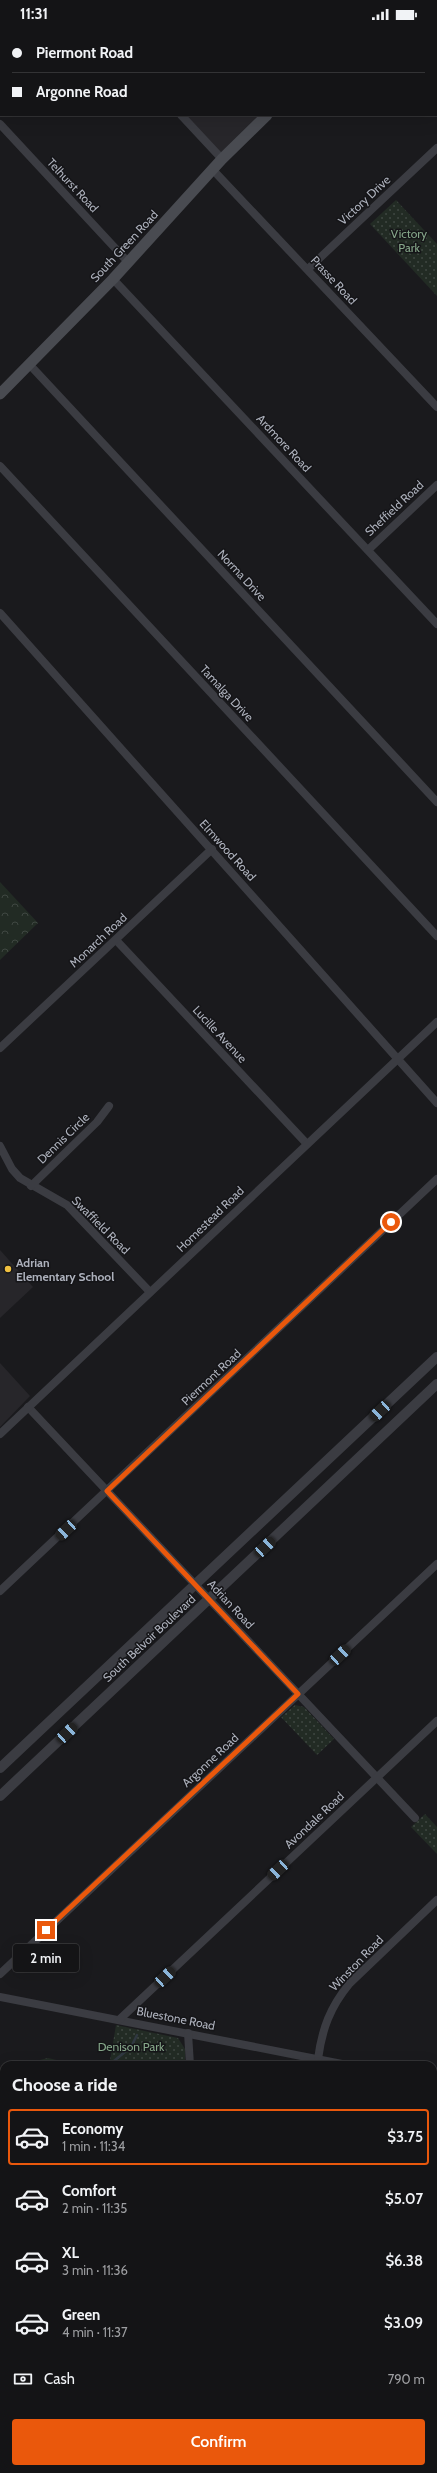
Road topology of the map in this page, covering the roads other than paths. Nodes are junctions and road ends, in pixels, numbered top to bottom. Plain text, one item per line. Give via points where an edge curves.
1 (182, 116) edge
2 (266, 116) edge
3 (0, 124) edge
4 (437, 148) edge
5 (222, 159) junction
6 (213, 170) junction
7 (128, 262) junction
8 (308, 269) junction
9 (113, 279) junction
10 (29, 364) junction
11 (0, 394) edge
12 (437, 406) edge
13 (0, 466) edge
14 (437, 485) edge
15 (368, 550) junction
16 (0, 613) edge
17 (437, 624) edge
18 (437, 802) edge
19 (212, 849) junction
20 (437, 936) edge
21 (116, 940) junction
22 (437, 1022) edge
23 (0, 1048) edge
24 (398, 1060) junction
25 (437, 1103) edge
26 (109, 1106) dead end
27 (307, 1144) junction
28 (0, 1146) edge
29 (437, 1179) edge
30 (31, 1186) junction
31 (150, 1292) junction
32 (437, 1357) edge
33 (437, 1384) edge
34 (28, 1407) junction
35 (0, 1434) edge
36 (107, 1491) junction
37 (437, 1564) edge
38 (196, 1584) junction
39 (0, 1591) edge
40 (210, 1599) junction
41 (298, 1694) junction
42 (437, 1721) edge
43 (0, 1768) edge
44 (378, 1777) junction
45 (0, 1796) edge
46 (415, 1818) dead end
47 (437, 1900) edge
48 (0, 1974) edge
49 (0, 1997) edge
50 (120, 2019) junction
51 (188, 2032) junction
52 (318, 2060) junction
53 (190, 2061) edge
54 (322, 2061) edge

1 - 5 street
2 - 5 main road, South Green Road
3 - 7 street, Telhurst Road
4 - 8 street, Victory Drive
5 - 6 main road, South Green Road
6 - 7 main road, South Green Road
6 - 8 street, Prasse Road
7 - 9 main road, South Green Road
8 - 12 street, Prasse Road
9 - 10 main road, South Green Road
9 - 15 street, Ardmore Road
10 - 11 main road, South Green Road
10 - 18 street, Norma Drive
13 - 20 street, Tamalga Drive
14 - 15 street, Sheffield Road
15 - 17 street, Ardmore Road
16 - 19 street, Elmwood Road
19 - 21 street, Monarch Road
19 - 24 street, Elmwood Road
21 - 23 street, Monarch Road
21 - 27 street, Lucille Avenue
22 - 24 street, Homestead Road
24 - 25 street, Elmwood Road
24 - 27 street, Homestead Road
26 - 30 street, Dennis Circle via 97,1122
27 - 31 street, Homestead Road
28 - 30 street, Swaffield Road via 12,1169
29 - 36 street, Piermont Road
30 - 31 street, Swaffield Road via 71,1209
31 - 34 street, Homestead Road
32 - 38 street, South Belvoir Boulevard
33 - 40 street, South Belvoir Boulevard
34 - 35 street, Homestead Road
34 - 36 street, Adrian Road
36 - 38 street, Adrian Road
36 - 39 street, Piermont Road
37 - 41 street, Argonne Road
38 - 40 street, Adrian Road
38 - 43 street, South Belvoir Boulevard
40 - 41 street, Adrian Road
40 - 45 street, South Belvoir Boulevard
41 - 44 street, Adrian Road
41 - 48 street, Argonne Road
42 - 44 street, Avondale Road
44 - 46 street, Adrian Road
44 - 50 street, Avondale Road
47 - 52 street, Winston Road via 339,1996 325,2024
49 - 50 street, Bluestone Road
50 - 51 street, Bluestone Road
51 - 52 street, Bluestone Road
51 - 53 street
52 - 54 street, Bluestone Road

